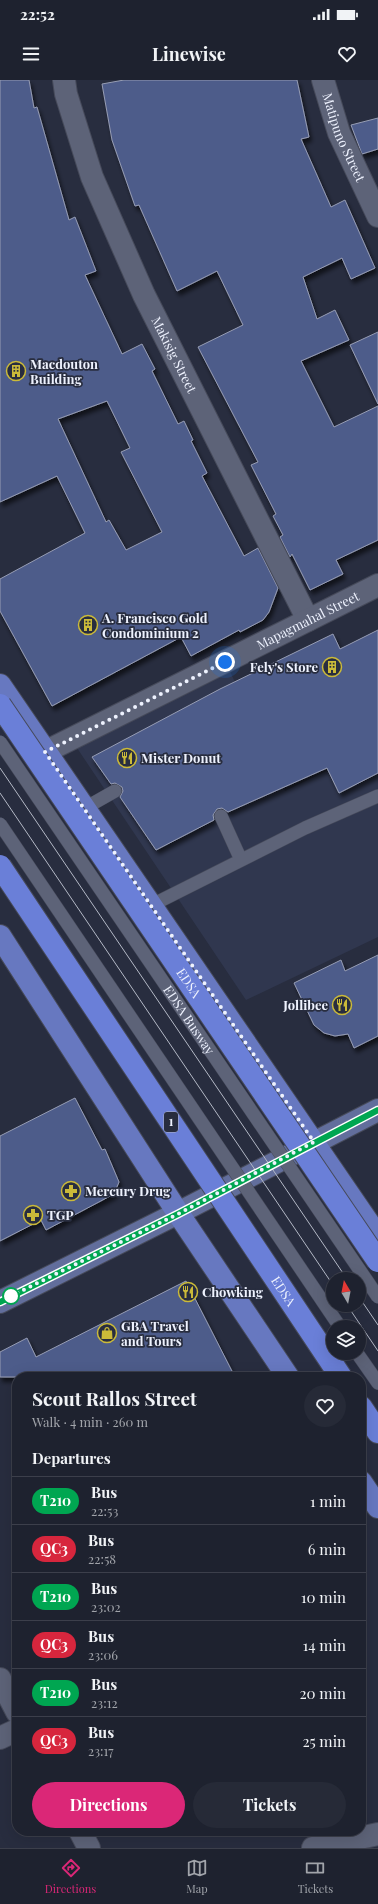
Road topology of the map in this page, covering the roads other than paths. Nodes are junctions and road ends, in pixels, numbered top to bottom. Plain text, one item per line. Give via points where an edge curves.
1 (64, 80) edge
2 (323, 80) edge
3 (378, 216) edge
4 (378, 585) edge
5 (308, 620) junction
6 (0, 685) edge
7 (0, 705) edge
8 (0, 742) edge
9 (45, 752) junction
10 (115, 791) dead end
11 (378, 796) edge
12 (84, 808) junction
13 (221, 816) dead end
14 (0, 824) edge
15 (241, 860) junction
16 (0, 866) edge
17 (152, 905) junction
18 (0, 936) edge
19 (378, 1110) edge
20 (314, 1142) junction
21 (178, 1214) junction
22 (378, 1237) edge
23 (378, 1261) edge
24 (378, 1297) edge
25 (0, 1302) edge
26 (335, 1320) edge
27 (363, 1360) edge
28 (285, 1372) edge
29 (338, 1372) edge
30 (378, 1383) edge
31 (366, 1414) edge
32 (378, 1432) edge
33 (366, 1489) edge
34 (378, 1507) edge
35 (0, 1678) edge
36 (12, 1702) edge
37 (12, 1732) edge
38 (0, 1738) edge
39 (378, 1834) edge
40 (83, 1836) edge
41 (89, 1848) edge
42 (312, 1848) edge

1 - 5 street, Makisig Street via 92,177 144,295
2 - 3 street, Matipuno Street via 339,133
4 - 5 street, Mapagmahal Street
5 - 9 street, Mapagmahal Street
6 - 9 main road, EDSA
7 - 23 highway, EDSA, bridge
8 - 24 lane, EDSA Busway, bridge
9 - 12 main road, EDSA
10 - 12 lane
11 - 15 lane
12 - 17 main road, EDSA
13 - 15 lane
14 - 26 lane, bridge
15 - 17 lane
16 - 29 highway, EDSA / 1, bridge
17 - 20 main road, EDSA
18 - 21 main road
19 - 20 main road
20 - 21 main road
20 - 22 main road, EDSA
21 - 25 main road
21 - 28 main road
27 - 30 lane
31 - 32 highway
33 - 34 main road
35 - 36 street
37 - 38 street
39 - 42 street
40 - 41 street

